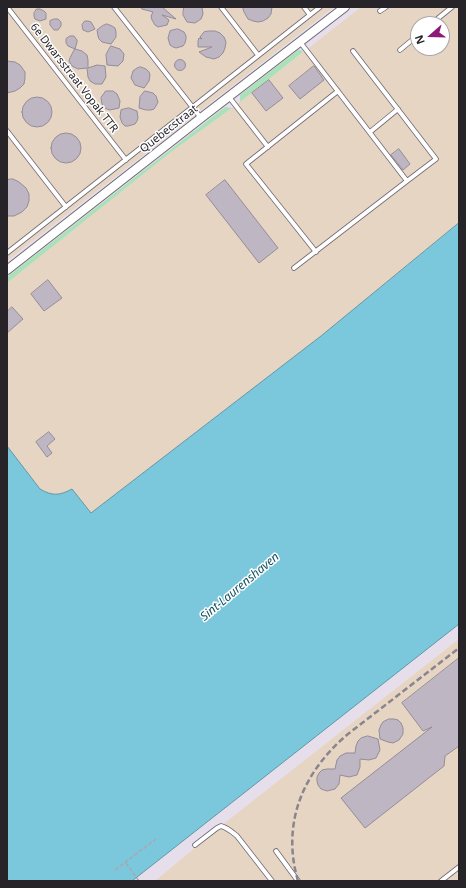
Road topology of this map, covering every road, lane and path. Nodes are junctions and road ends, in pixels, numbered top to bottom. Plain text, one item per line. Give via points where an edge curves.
1 (7, 7) edge
2 (114, 7) edge
3 (221, 7) edge
4 (304, 7) edge
5 (320, 7) edge
6 (345, 7) edge
7 (386, 7) edge
8 (452, 7) edge
9 (380, 11) dead end
10 (310, 15) junction
11 (441, 16) edge
12 (300, 42) junction
13 (410, 42) edge
14 (400, 50) dead end
15 (353, 51) dead end
16 (258, 55) junction
17 (338, 91) junction
18 (229, 97) junction
19 (193, 107) junction
20 (398, 109) junction
21 (201, 118) junction
22 (7, 131) edge
23 (370, 132) junction
24 (268, 147) junction
25 (126, 160) junction
26 (407, 181) junction
27 (66, 207) junction
28 (316, 252) junction
29 (7, 254) edge
30 (294, 268) dead end
31 (7, 270) edge
32 (156, 838) dead end
33 (195, 844) dead end
34 (276, 851) dead end
35 (125, 863) junction
36 (459, 867) edge
37 (115, 870) dead end
38 (139, 881) edge
39 (272, 881) edge
40 (298, 881) edge
41 (441, 881) edge

1 - 25 lane, 6e Dwarsstraat Vopak TTR
2 - 19 lane
3 - 16 lane
4 - 10 lane
5 - 10 lane
6 - 12 street, Quebecstraat
7 - 9 lane
8 - 11 lane
10 - 16 lane
12 - 17 lane
12 - 18 street, Quebecstraat
13 - 14 lane
15 - 20 lane
16 - 19 lane
17 - 23 lane
17 - 24 lane
18 - 21 street, Quebecstraat
18 - 24 lane
19 - 21 lane
19 - 25 lane
20 - 23 lane
20 - 26 lane via 436,158
21 - 31 street, Quebecstraat
22 - 27 lane
23 - 26 lane
24 - 28 lane via 246,164
25 - 27 lane
26 - 28 lane
27 - 29 lane
28 - 30 lane
32 - 35 path
33 - 39 lane via 217,828 226,828 237,836
34 - 40 lane
35 - 37 path
35 - 38 path
36 - 41 lane

